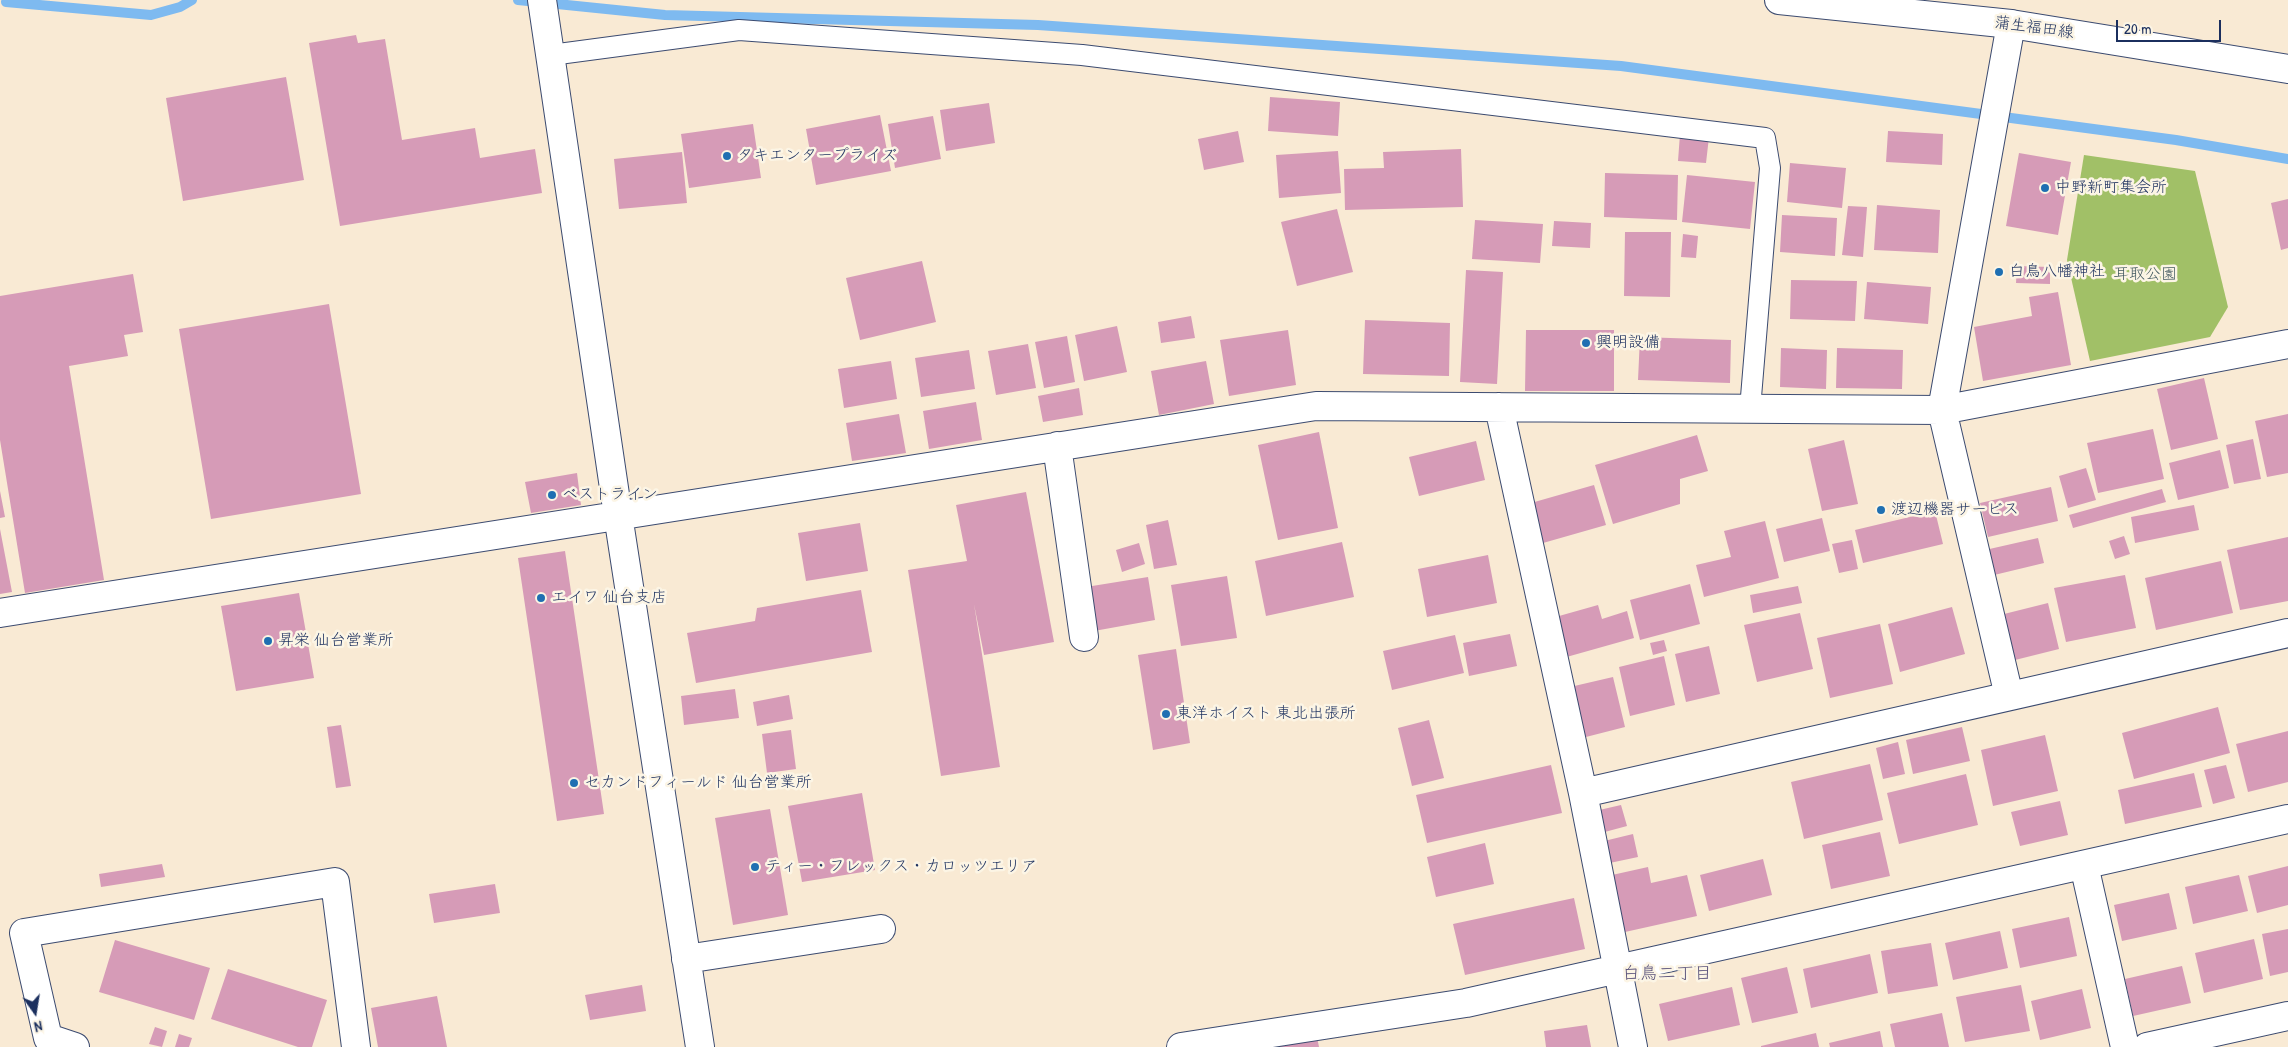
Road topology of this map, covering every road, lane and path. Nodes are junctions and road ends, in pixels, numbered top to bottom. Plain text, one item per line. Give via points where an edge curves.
1 (542, 0) edge
2 (1779, 0) edge
3 (2011, 24) junction
4 (551, 55) junction
5 (2288, 69) edge
6 (2288, 344) edge
7 (1499, 407) junction
8 (1750, 409) junction
9 (1942, 410) junction
10 (1058, 446) junction
11 (618, 515) junction
12 (0, 613) edge
13 (2288, 633) edge
14 (1084, 638) dead end
15 (2009, 696) junction
16 (1583, 793) junction
17 (2288, 819) edge
18 (2084, 865) junction
19 (881, 929) dead end
20 (686, 959) junction
21 (1618, 969) junction
22 (2288, 1016) edge
23 (75, 1047) edge
24 (356, 1047) edge
25 (700, 1047) edge
26 (1181, 1047) edge
27 (1633, 1047) edge
28 (2125, 1047) edge
29 (2147, 1047) edge

1 - 4 street
2 - 3 street, 蒲生福田線
3 - 5 street, 蒲生福田線
3 - 9 street
4 - 8 lane via 739,30 1082,55 1765,138 1770,168
4 - 11 street
6 - 9 street
7 - 8 street
7 - 10 street via 1316,406
7 - 16 street
8 - 9 street
9 - 15 street
10 - 11 street
10 - 14 street
11 - 12 street
11 - 20 street
13 - 15 street
15 - 16 street
16 - 21 street
17 - 18 street
18 - 21 street
18 - 28 street
19 - 20 street
20 - 25 street
21 - 26 street via 1466,1003
21 - 27 street
22 - 29 street
23 - 24 street via 48,1038 24,933 335,882

